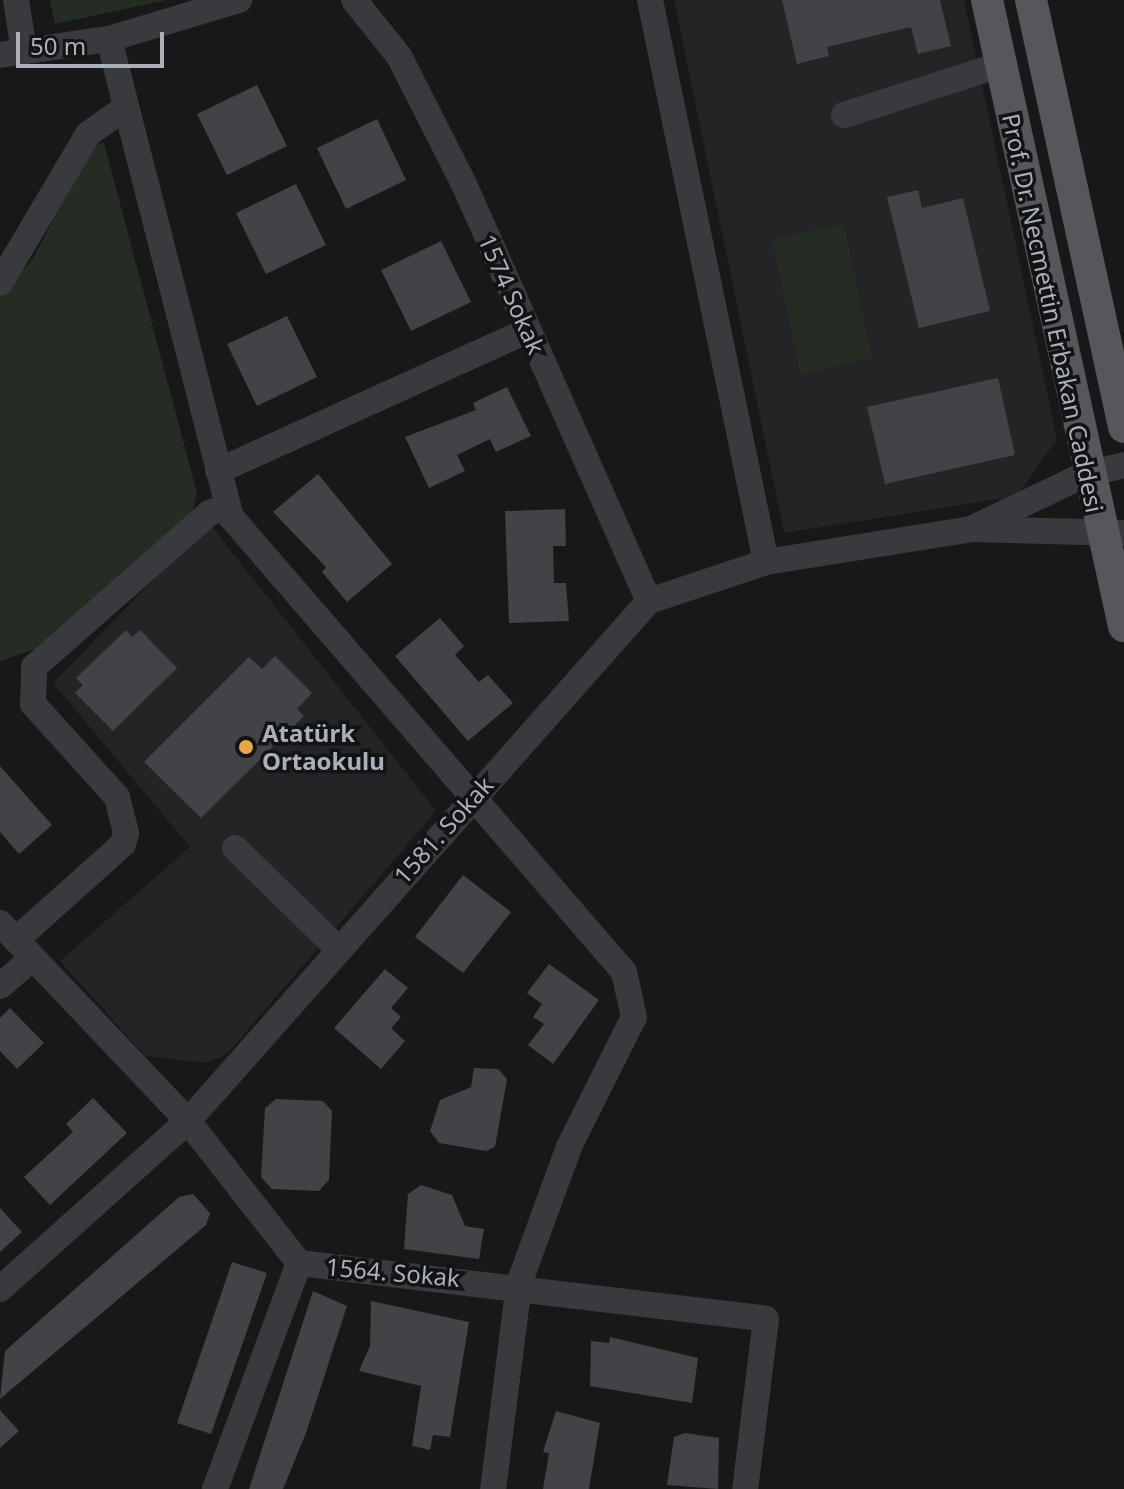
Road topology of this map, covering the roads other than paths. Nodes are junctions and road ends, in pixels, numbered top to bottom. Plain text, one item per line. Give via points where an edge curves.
1 (16, 0) edge
2 (239, 0) edge
3 (354, 0) edge
4 (650, 0) edge
5 (987, 0) edge
6 (1031, 0) edge
7 (109, 39) junction
8 (12, 53) edge
9 (1000, 65) junction
10 (122, 110) junction
11 (844, 115) dead end
12 (0, 283) edge
13 (527, 331) junction
14 (1124, 427) edge
15 (1124, 465) edge
16 (218, 471) junction
17 (1086, 474) junction
18 (228, 507) junction
19 (971, 529) junction
20 (1113, 535) edge
21 (766, 562) junction
22 (649, 601) junction
23 (1124, 626) edge
24 (475, 796) junction
25 (235, 848) dead end
26 (17, 940) edge
27 (336, 947) junction
28 (0, 986) edge
29 (188, 1121) junction
30 (299, 1263) junction
31 (519, 1284) junction
32 (0, 1289) edge
33 (215, 1489) edge
34 (493, 1489) edge
35 (745, 1489) edge

1 - 8 street
2 - 7 street
3 - 13 street, 1574 Sokak via 399,56
4 - 21 street
5 - 9 main road, Prof. Dr. Necmettin Erbakan Caddesi
6 - 14 main road, Prof. Dr. Necmettin Erbakan Caddesi
7 - 8 street
7 - 10 street
9 - 11 street
9 - 17 main road, Prof. Dr. Necmettin Erbakan Caddesi
10 - 12 street via 88,134
10 - 16 street
13 - 16 street
13 - 22 street, 1574 Sokak
15 - 17 street
16 - 18 street
17 - 19 street
17 - 20 main road, Prof. Dr. Necmettin Erbakan Caddesi
18 - 24 street
18 - 26 street via 209,513 34,667 33,704 117,797 126,833 123,844
19 - 20 street
19 - 21 street, 1581. Sokak
20 - 23 main road, Prof. Dr. Necmettin Erbakan Caddesi
21 - 22 street, 1581. Sokak
22 - 24 street, 1581. Sokak
24 - 27 street, 1581. Sokak
24 - 31 street via 624,972 634,1017 569,1147
25 - 27 street
26 - 28 street
26 - 29 street, 1564. Sokak
27 - 29 street, 1581. Sokak
29 - 30 street, 1564. Sokak
29 - 32 street, 1581. Sokak
30 - 31 street, 1564. Sokak
30 - 33 street
31 - 34 street
31 - 35 street, 1564. Sokak via 766,1319

